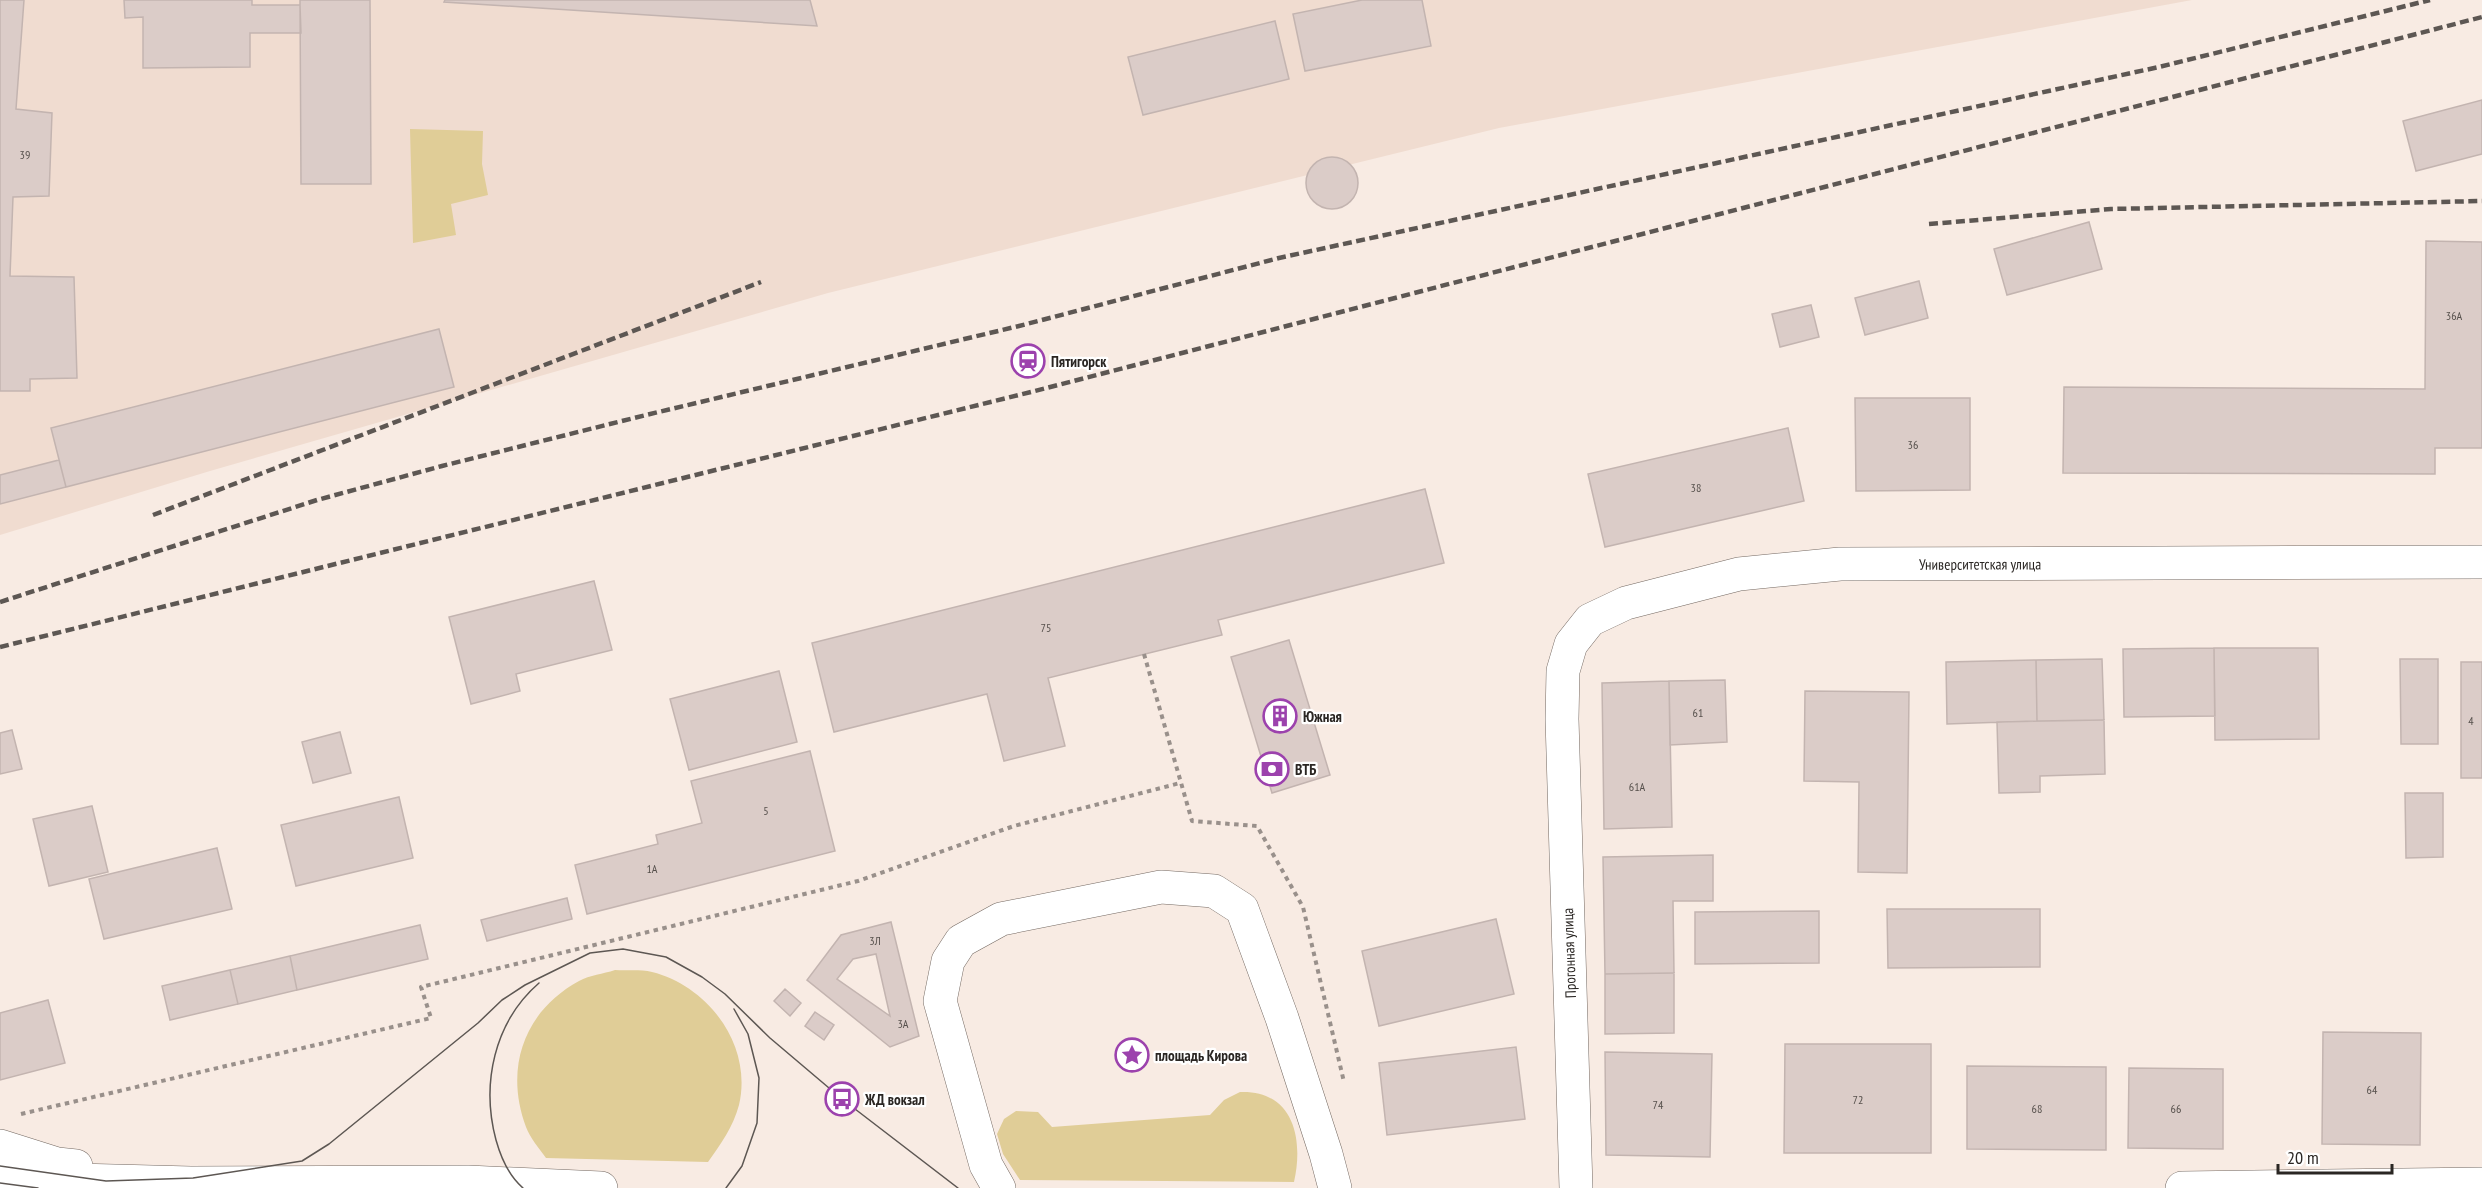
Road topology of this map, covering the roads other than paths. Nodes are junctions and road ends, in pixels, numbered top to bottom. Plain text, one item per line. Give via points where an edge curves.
1 (2482, 562) edge
2 (1562, 719) joint
3 (6, 1131) edge
4 (0, 1178) edge
5 (191, 1183) junction
6 (2482, 1184) edge
7 (601, 1188) edge
8 (999, 1188) edge
9 (1335, 1188) edge
10 (1576, 1188) edge
11 (2182, 1188) edge

1 - 2 street, Университетская улица via 1840,564 1739,574 1626,603 1590,620 1571,644 1563,671
2 - 10 street, Прогонная улица
3 - 5 street via 57,1164
4 - 5 street
5 - 7 street via 468,1182
6 - 11 street
8 - 9 street via 986,1166 939,1001 948,961 961,941 1001,919 1161,886 1214,891 1242,909 1282,1018

